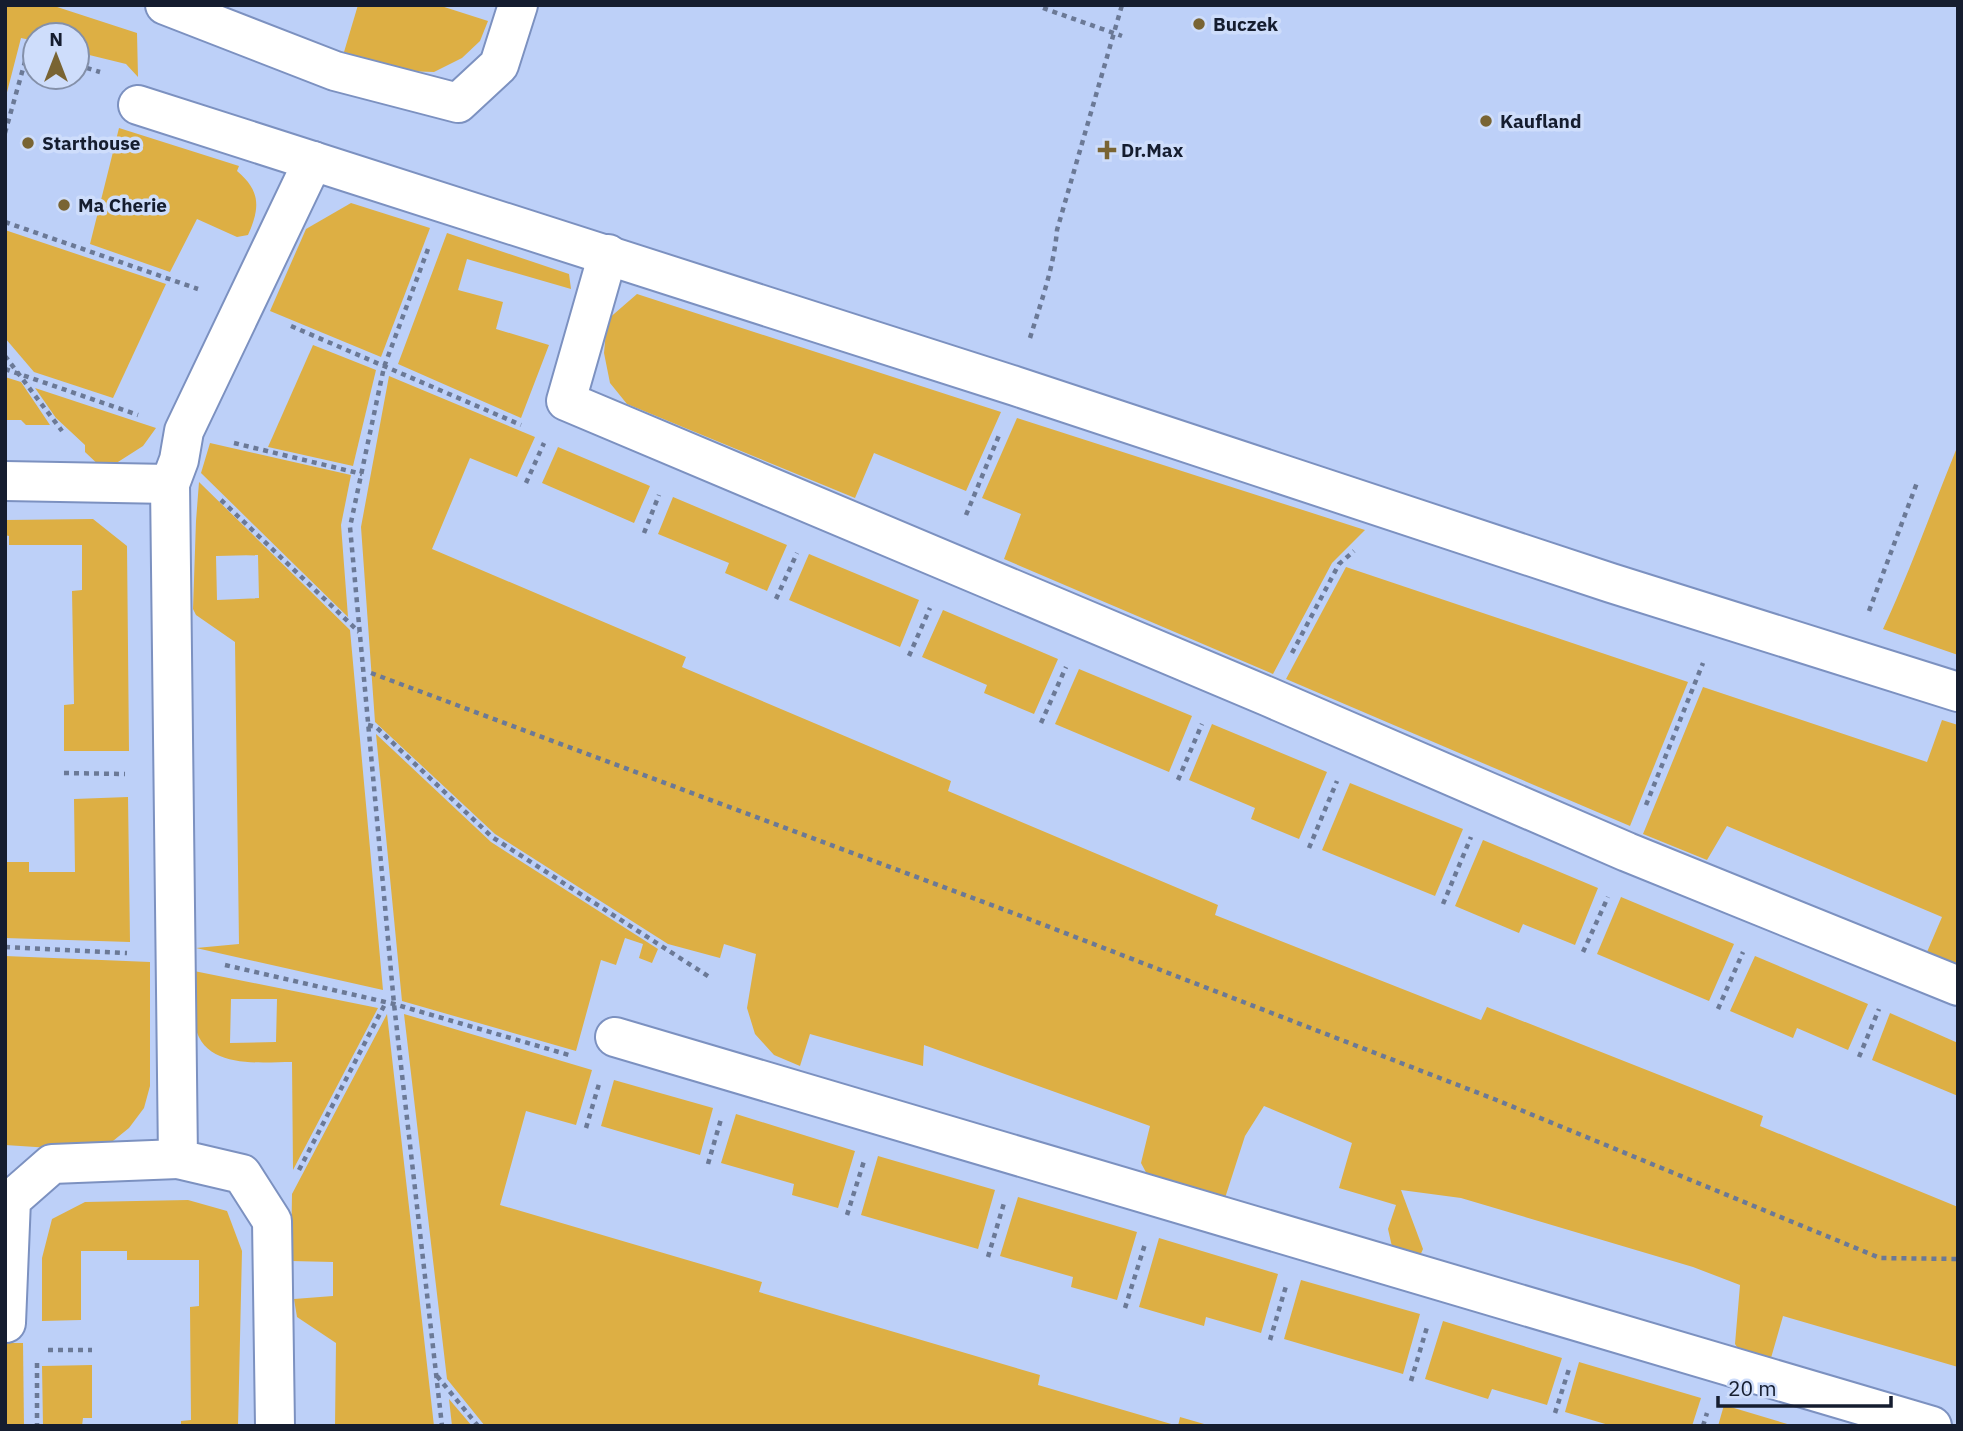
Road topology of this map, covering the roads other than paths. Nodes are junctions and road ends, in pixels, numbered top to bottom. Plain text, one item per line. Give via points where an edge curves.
1 (165, 5) edge
2 (518, 5) edge
3 (138, 105) dead end
4 (313, 161) junction
5 (608, 254) junction
6 (175, 472) junction
7 (5, 481) edge
8 (1958, 692) edge
9 (1958, 986) edge
10 (610, 1052) road end
11 (178, 1159) junction
12 (6, 1323) edge
13 (275, 1426) edge
14 (1933, 1426) edge

1 - 2 street via 335,71 458,103 499,65
3 - 4 street
4 - 5 street
4 - 6 street via 184,431
5 - 8 street
5 - 9 street via 566,401 1627,852
6 - 7 street via 100,482
6 - 11 street
10 - 14 street
11 - 12 street via 52,1164 11,1199
11 - 13 street via 242,1174 272,1221

